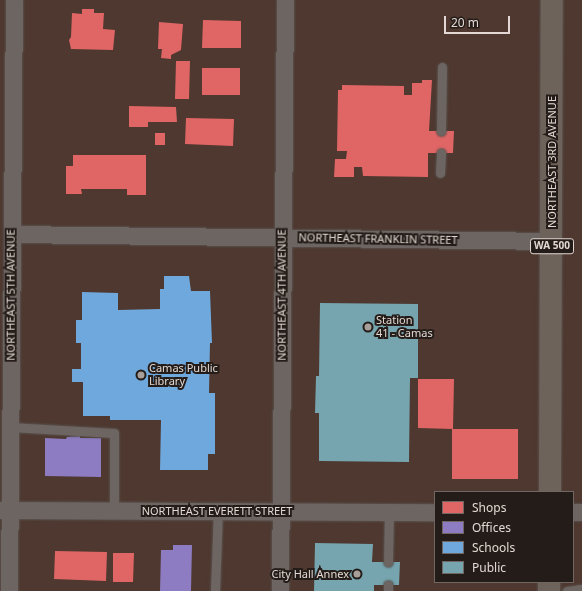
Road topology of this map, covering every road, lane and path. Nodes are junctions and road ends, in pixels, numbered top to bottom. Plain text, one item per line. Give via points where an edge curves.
1 (14, 0) edge
2 (285, 0) edge
3 (552, 0) edge
4 (442, 67) dead end
5 (441, 131) dead end
6 (441, 153) dead end
7 (440, 173) dead end
8 (12, 234) junction
9 (282, 237) junction
10 (552, 241) junction
11 (5, 401) edge
12 (10, 427) junction
13 (550, 491) edge
14 (5, 510) edge
15 (114, 510) junction
16 (218, 510) junction
17 (281, 511) junction
18 (389, 511) junction
19 (434, 512) edge
20 (388, 562) dead end
21 (582, 589) edge
22 (9, 591) edge
23 (215, 591) edge
24 (280, 591) edge
25 (567, 591) edge

1 - 8 street, NORTHEAST 5TH AVENUE
2 - 9 street, NORTHEAST 4TH AVENUE
3 - 10 main road, NORTHEAST 3RD AVENUE / WA 500
4 - 5 lane
6 - 7 lane
8 - 9 street, NORTHEAST FRANKLIN STREET
8 - 11 street, NORTHEAST 5TH AVENUE
9 - 10 street, NORTHEAST FRANKLIN STREET
9 - 17 street, NORTHEAST 4TH AVENUE
10 - 13 main road, NORTHEAST 3RD AVENUE / WA 500
11 - 12 street, NORTHEAST 5TH AVENUE
12 - 14 street, NORTHEAST 5TH AVENUE
12 - 15 lane via 114,433
14 - 15 street, NORTHEAST EVERETT STREET
14 - 22 street, NORTHEAST 5TH AVENUE
15 - 16 street, NORTHEAST EVERETT STREET
16 - 17 street, NORTHEAST EVERETT STREET
16 - 23 lane
17 - 18 street, NORTHEAST EVERETT STREET
17 - 24 street, NORTHEAST 4TH AVENUE
18 - 19 street, NORTHEAST EVERETT STREET
18 - 20 lane
21 - 25 lane

